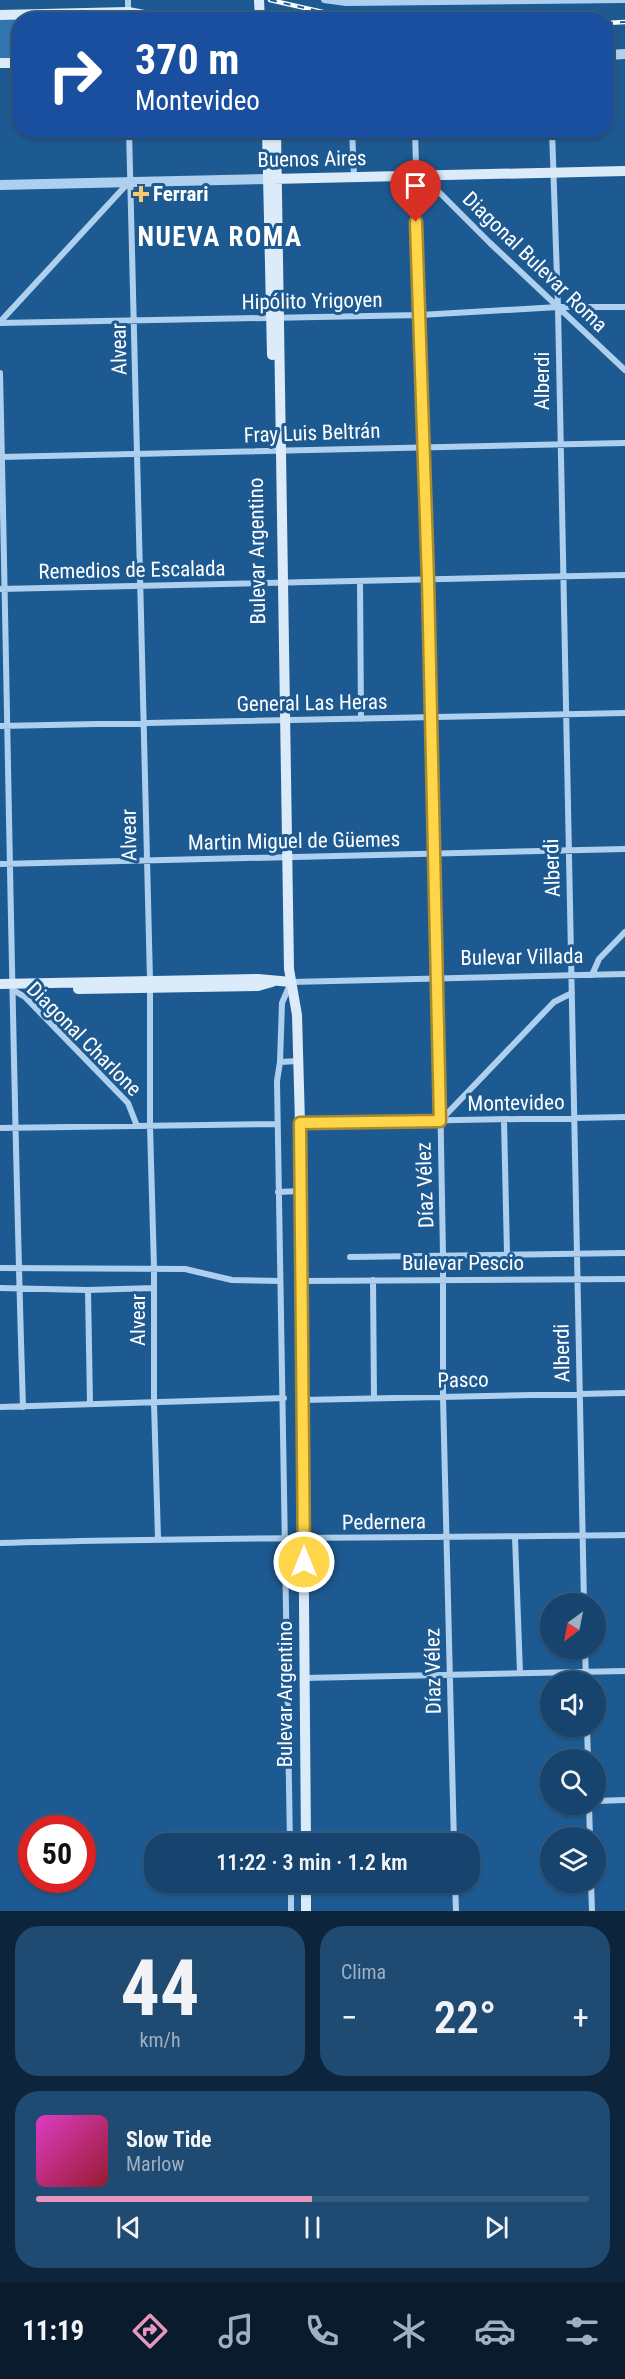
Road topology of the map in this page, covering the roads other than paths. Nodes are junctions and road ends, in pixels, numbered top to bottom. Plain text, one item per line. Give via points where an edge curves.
1 (324, 0) edge
2 (625, 0) edge
3 (454, 1) edge
4 (129, 138) edge
5 (268, 138) edge
6 (275, 138) edge
7 (352, 138) edge
8 (416, 138) edge
9 (552, 138) edge
10 (625, 171) edge
11 (553, 173) junction
12 (419, 176) junction
13 (354, 177) junction
14 (272, 179) junction
15 (129, 182) junction
16 (0, 185) edge
17 (558, 307) junction
18 (625, 307) edge
19 (420, 315) junction
20 (275, 318) junction
21 (135, 321) junction
22 (0, 323) edge
23 (625, 370) edge
24 (0, 373) edge
25 (625, 442) edge
26 (559, 443) junction
27 (423, 446) junction
28 (278, 451) junction
29 (136, 454) junction
30 (1, 457) edge
31 (625, 575) edge
32 (562, 577) junction
33 (428, 580) junction
34 (360, 581) junction
35 (281, 583) junction
36 (141, 586) junction
37 (2, 589) edge
38 (625, 713) edge
39 (565, 714) junction
40 (430, 717) junction
41 (361, 718) junction
42 (283, 720) junction
43 (144, 723) junction
44 (0, 726) edge
45 (8, 726) junction
46 (625, 849) edge
47 (567, 850) junction
48 (433, 854) junction
49 (286, 858) junction
50 (146, 861) junction
51 (0, 864) edge
52 (11, 864) junction
53 (625, 932) edge
54 (625, 974) edge
55 (572, 975) junction
56 (592, 975) junction
57 (438, 978) junction
58 (291, 982) junction
59 (150, 984) junction
60 (0, 985) edge
61 (14, 987) junction
62 (572, 993) junction
63 (298, 1060) junction
64 (280, 1062) junction
65 (625, 1117) edge
66 (575, 1118) junction
67 (504, 1119) junction
68 (440, 1121) junction
69 (300, 1123) junction
70 (277, 1124) junction
71 (137, 1126) junction
72 (150, 1126) junction
73 (0, 1128) edge
74 (14, 1128) junction
75 (301, 1191) junction
76 (278, 1192) junction
77 (625, 1252) edge
78 (577, 1253) junction
79 (507, 1254) junction
80 (444, 1255) junction
81 (350, 1257) dead end
82 (0, 1268) edge
83 (18, 1268) junction
84 (154, 1268) junction
85 (577, 1278) junction
86 (625, 1279) edge
87 (373, 1280) junction
88 (443, 1280) junction
89 (280, 1281) junction
90 (301, 1281) junction
91 (0, 1288) edge
92 (154, 1288) junction
93 (19, 1289) junction
94 (88, 1290) junction
95 (625, 1393) edge
96 (579, 1394) junction
97 (443, 1397) junction
98 (284, 1398) junction
99 (374, 1398) junction
100 (302, 1400) junction
101 (154, 1402) junction
102 (90, 1404) junction
103 (0, 1407) edge
104 (23, 1407) junction
105 (625, 1535) edge
106 (582, 1536) junction
107 (515, 1537) junction
108 (158, 1538) junction
109 (286, 1538) junction
110 (447, 1538) junction
111 (304, 1539) junction
112 (0, 1543) edge
113 (584, 1593) edge
114 (606, 1671) edge
115 (625, 1671) edge
116 (520, 1673) junction
117 (540, 1673) edge
118 (449, 1674) junction
119 (304, 1677) junction
120 (625, 1800) edge
121 (606, 1801) edge
122 (290, 1833) edge
123 (306, 1833) edge
124 (454, 1833) edge
125 (291, 1893) edge
126 (306, 1893) edge
127 (455, 1893) edge
128 (591, 1893) edge
129 (291, 1911) edge
130 (306, 1911) edge
131 (456, 1911) edge
132 (592, 1911) edge

1 - 3 street
2 - 3 street
4 - 15 street, Alvear
5 - 14 main road, Bulevar Argentino
6 - 14 main road, Bulevar Argentino
7 - 13 street
8 - 12 street, Díaz Vélez
9 - 11 street, Alberdi
10 - 11 main road, Buenos Aires
11 - 12 main road, Buenos Aires
11 - 17 street, Alberdi
12 - 13 main road, Buenos Aires
12 - 17 street, Diagonal Bulevar Roma
12 - 19 street, Díaz Vélez
13 - 14 main road, Buenos Aires
14 - 15 street, Buenos Aires
14 - 20 main road, Bulevar Argentino
15 - 16 street, Buenos Aires
15 - 21 street, Alvear
15 - 22 street
17 - 18 street, Hipólito Yrigoyen
17 - 19 street, Hipólito Yrigoyen
17 - 23 street, Diagonal Bulevar Roma
17 - 26 street, Alberdi
19 - 20 street, Hipólito Yrigoyen
19 - 27 street, Díaz Vélez
20 - 21 street, Hipólito Yrigoyen
20 - 28 main road, Bulevar Argentino
21 - 22 street, Hipólito Yrigoyen
21 - 29 street, Alvear
24 - 30 street
25 - 26 street, Fray Luis Beltrán
26 - 27 street, Fray Luis Beltrán
26 - 32 street, Alberdi
27 - 28 street, Fray Luis Beltrán
27 - 33 street, Díaz Vélez
28 - 29 street, Fray Luis Beltrán
28 - 35 main road, Bulevar Argentino
29 - 30 street, Fray Luis Beltrán
29 - 36 street, Alvear
30 - 37 street
31 - 32 street, Remedios de Escalada
32 - 33 street, Remedios de Escalada
32 - 39 street, Alberdi
33 - 34 street, Remedios de Escalada
33 - 40 street, Díaz Vélez
34 - 35 street, Remedios de Escalada
34 - 41 street
35 - 36 street, Remedios de Escalada
35 - 42 main road, Bulevar Argentino
36 - 37 street, Remedios de Escalada
36 - 43 street, Alvear
37 - 45 street
38 - 39 street, General Las Heras
39 - 40 street, General Las Heras
39 - 47 street, Alberdi
40 - 41 street, General Las Heras
40 - 48 street, Díaz Vélez
41 - 42 street, General Las Heras
42 - 43 street, General Las Heras
42 - 49 main road, Bulevar Argentino
43 - 45 street, General Las Heras
43 - 50 street, Alvear
44 - 45 street, General Las Heras
45 - 52 street
46 - 47 street, Martin Miguel de Güemes
47 - 48 street, Martin Miguel de Güemes
47 - 55 street, Alberdi
48 - 49 street, Martin Miguel de Güemes
48 - 57 street, Díaz Vélez
49 - 50 street, Martin Miguel de Güemes
49 - 58 main road, Bulevar Argentino
50 - 52 street, Martin Miguel de Güemes
50 - 59 street, Alvear
51 - 52 street, Martin Miguel de Güemes
52 - 61 street
53 - 56 street via 599,959
54 - 56 street, Bulevar Villada
55 - 56 street, Bulevar Villada
55 - 57 street, Bulevar Villada
55 - 62 street, Alberdi
57 - 58 street, Bulevar Villada
57 - 68 street, Díaz Vélez
58 - 59 main road, Bulevar Villada via 258,986
58 - 63 main road, Bulevar Argentino
58 - 64 street via 282,1003
59 - 61 main road, Bulevar Villada
59 - 72 street, Alvear
60 - 61 main road, Bulevar Villada
61 - 71 street, Diagonal Charlone via 128,1103
61 - 74 street
62 - 66 street, Alberdi
62 - 68 street via 554,1002
63 - 64 street
63 - 69 main road, Bulevar Argentino
64 - 70 street
65 - 66 street, Montevideo
66 - 67 street, Montevideo
66 - 78 street, Alberdi
67 - 68 street, Montevideo
67 - 79 street
68 - 69 street, Montevideo
68 - 80 street, Díaz Vélez
69 - 75 main road, Bulevar Argentino
70 - 72 street
70 - 76 street
71 - 72 street
71 - 74 street
72 - 84 street, Alvear
73 - 74 street
74 - 83 street
75 - 76 street
75 - 90 main road, Bulevar Argentino
76 - 89 street
77 - 78 street, Bulevar Pescio
78 - 79 street, Bulevar Pescio
78 - 85 street, Alberdi
79 - 80 street, Bulevar Pescio
80 - 81 street, Bulevar Pescio
80 - 88 street, Díaz Vélez
82 - 83 street
83 - 84 street
83 - 93 street
84 - 89 street via 185,1269 232,1281
84 - 92 street, Alvear
85 - 86 street, Bulevar Pescio
85 - 88 street, Bulevar Pescio
85 - 96 street, Alberdi
87 - 88 street, Bulevar Pescio
87 - 90 street, Bulevar Pescio
87 - 99 street
88 - 97 street, Díaz Vélez
89 - 98 street
90 - 100 main road, Bulevar Argentino
91 - 93 street
92 - 94 street
92 - 101 street, Alvear
93 - 94 street
93 - 104 street
94 - 102 street
95 - 96 street, Pasco
96 - 97 street, Pasco
96 - 106 street, Alberdi
97 - 99 street, Pasco
97 - 110 street, Díaz Vélez
98 - 101 street
98 - 109 street
99 - 100 street, Pasco
100 - 111 main road, Bulevar Argentino
101 - 102 street
101 - 108 street, Alvear
102 - 104 street
103 - 104 street
105 - 106 street, Pedernera
106 - 107 street, Pedernera
106 - 113 street, Alberdi
107 - 110 street, Pedernera
107 - 116 street
108 - 109 street, Pedernera
108 - 112 street, Pedernera
109 - 111 street, Pedernera
109 - 122 street
110 - 111 street, Pedernera
110 - 118 street, Díaz Vélez
111 - 119 main road, Bulevar Argentino
114 - 115 street
116 - 117 street
116 - 118 street
118 - 119 street
118 - 124 street, Díaz Vélez
119 - 123 main road, Bulevar Argentino
120 - 121 street
125 - 129 street
126 - 130 main road
127 - 131 street
128 - 132 street

